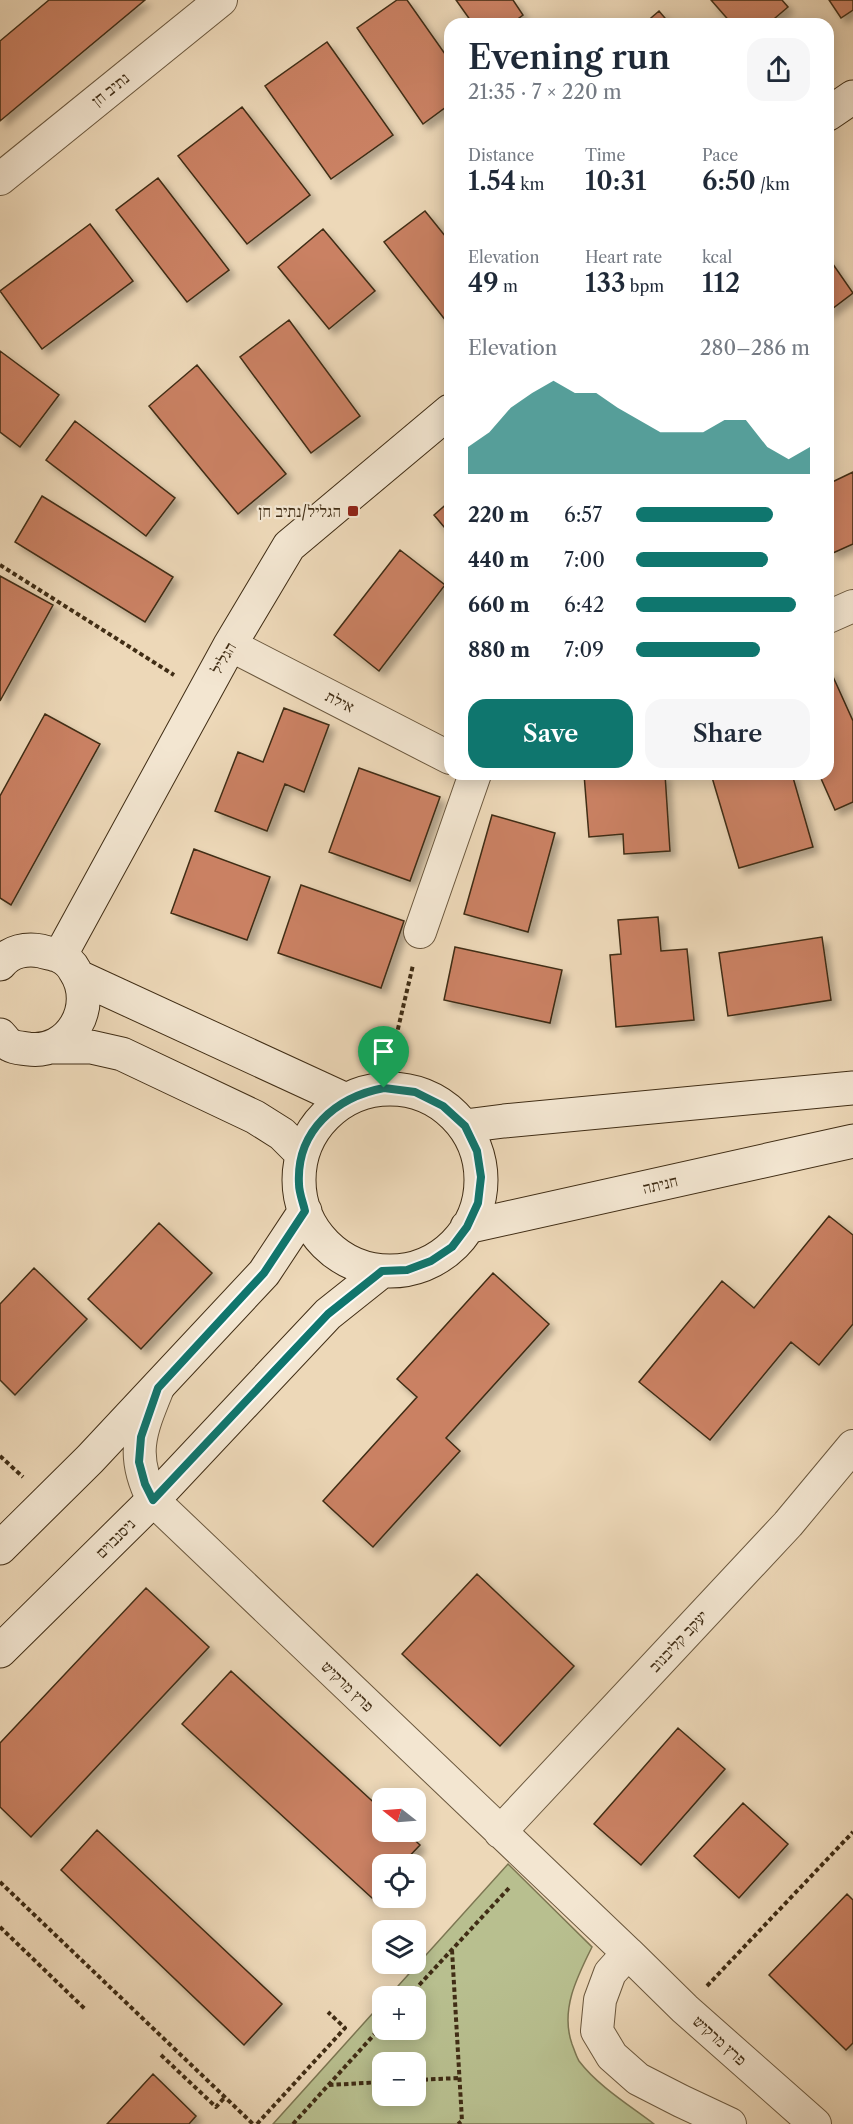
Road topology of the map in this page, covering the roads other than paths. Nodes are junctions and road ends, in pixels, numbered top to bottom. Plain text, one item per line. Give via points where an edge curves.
1 (221, 0) edge
2 (853, 97) edge
3 (834, 110) edge
4 (0, 179) edge
5 (444, 416) edge
6 (853, 606) edge
7 (834, 614) edge
8 (230, 645) junction
9 (444, 755) edge
10 (473, 780) edge
11 (420, 932) road end
12 (0, 964) edge
13 (69, 967) junction
14 (51, 1047) junction
15 (3, 1048) edge
16 (853, 1088) edge
17 (346, 1100) junction
18 (465, 1126) junction
19 (853, 1141) edge
20 (303, 1154) junction
21 (305, 1211) junction
22 (467, 1227) junction
23 (382, 1271) junction
24 (158, 1388) junction
25 (853, 1446) edge
26 (153, 1500) junction
27 (0, 1548) edge
28 (0, 1651) edge
29 (500, 1832) junction
30 (628, 1953) junction
31 (730, 2124) edge
32 (815, 2124) edge

1 - 4 street, נתיב חן
2 - 3 street
5 - 8 street, הגליל via 289,546
6 - 7 street
8 - 9 street, אילת
8 - 13 street, הגליל via 202,694
10 - 11 street
12 - 13 street via 16,952 31,949
13 - 14 street via 84,993 83,1010 77,1026
13 - 17 street
14 - 15 street
14 - 20 street via 91,1047 122,1054 255,1117 282,1134
16 - 18 street
17 - 18 street via 384,1088 415,1092 443,1106
17 - 20 street via 327,1114 312,1133
18 - 22 street via 477,1151 481,1177 478,1203
19 - 22 street, חניתה
20 - 21 street via 299,1183
21 - 23 street via 317,1234 334,1252 357,1265
21 - 24 street via 264,1273
22 - 23 street via 452,1247 431,1261 407,1270
23 - 26 street, ניסנבוים via 328,1314
24 - 26 street, פרץ מרקיש via 141,1437 139,1462
24 - 27 street
25 - 29 street, יעקב קליבנוב via 788,1524
26 - 28 street, ניסנבוים
26 - 29 street, פרץ מרקיש
29 - 30 street, פרץ מרקיש
30 - 31 street via 610,1973 600,2001 597,2031 612,2056 638,2079
30 - 32 street, פרץ מרקיש

